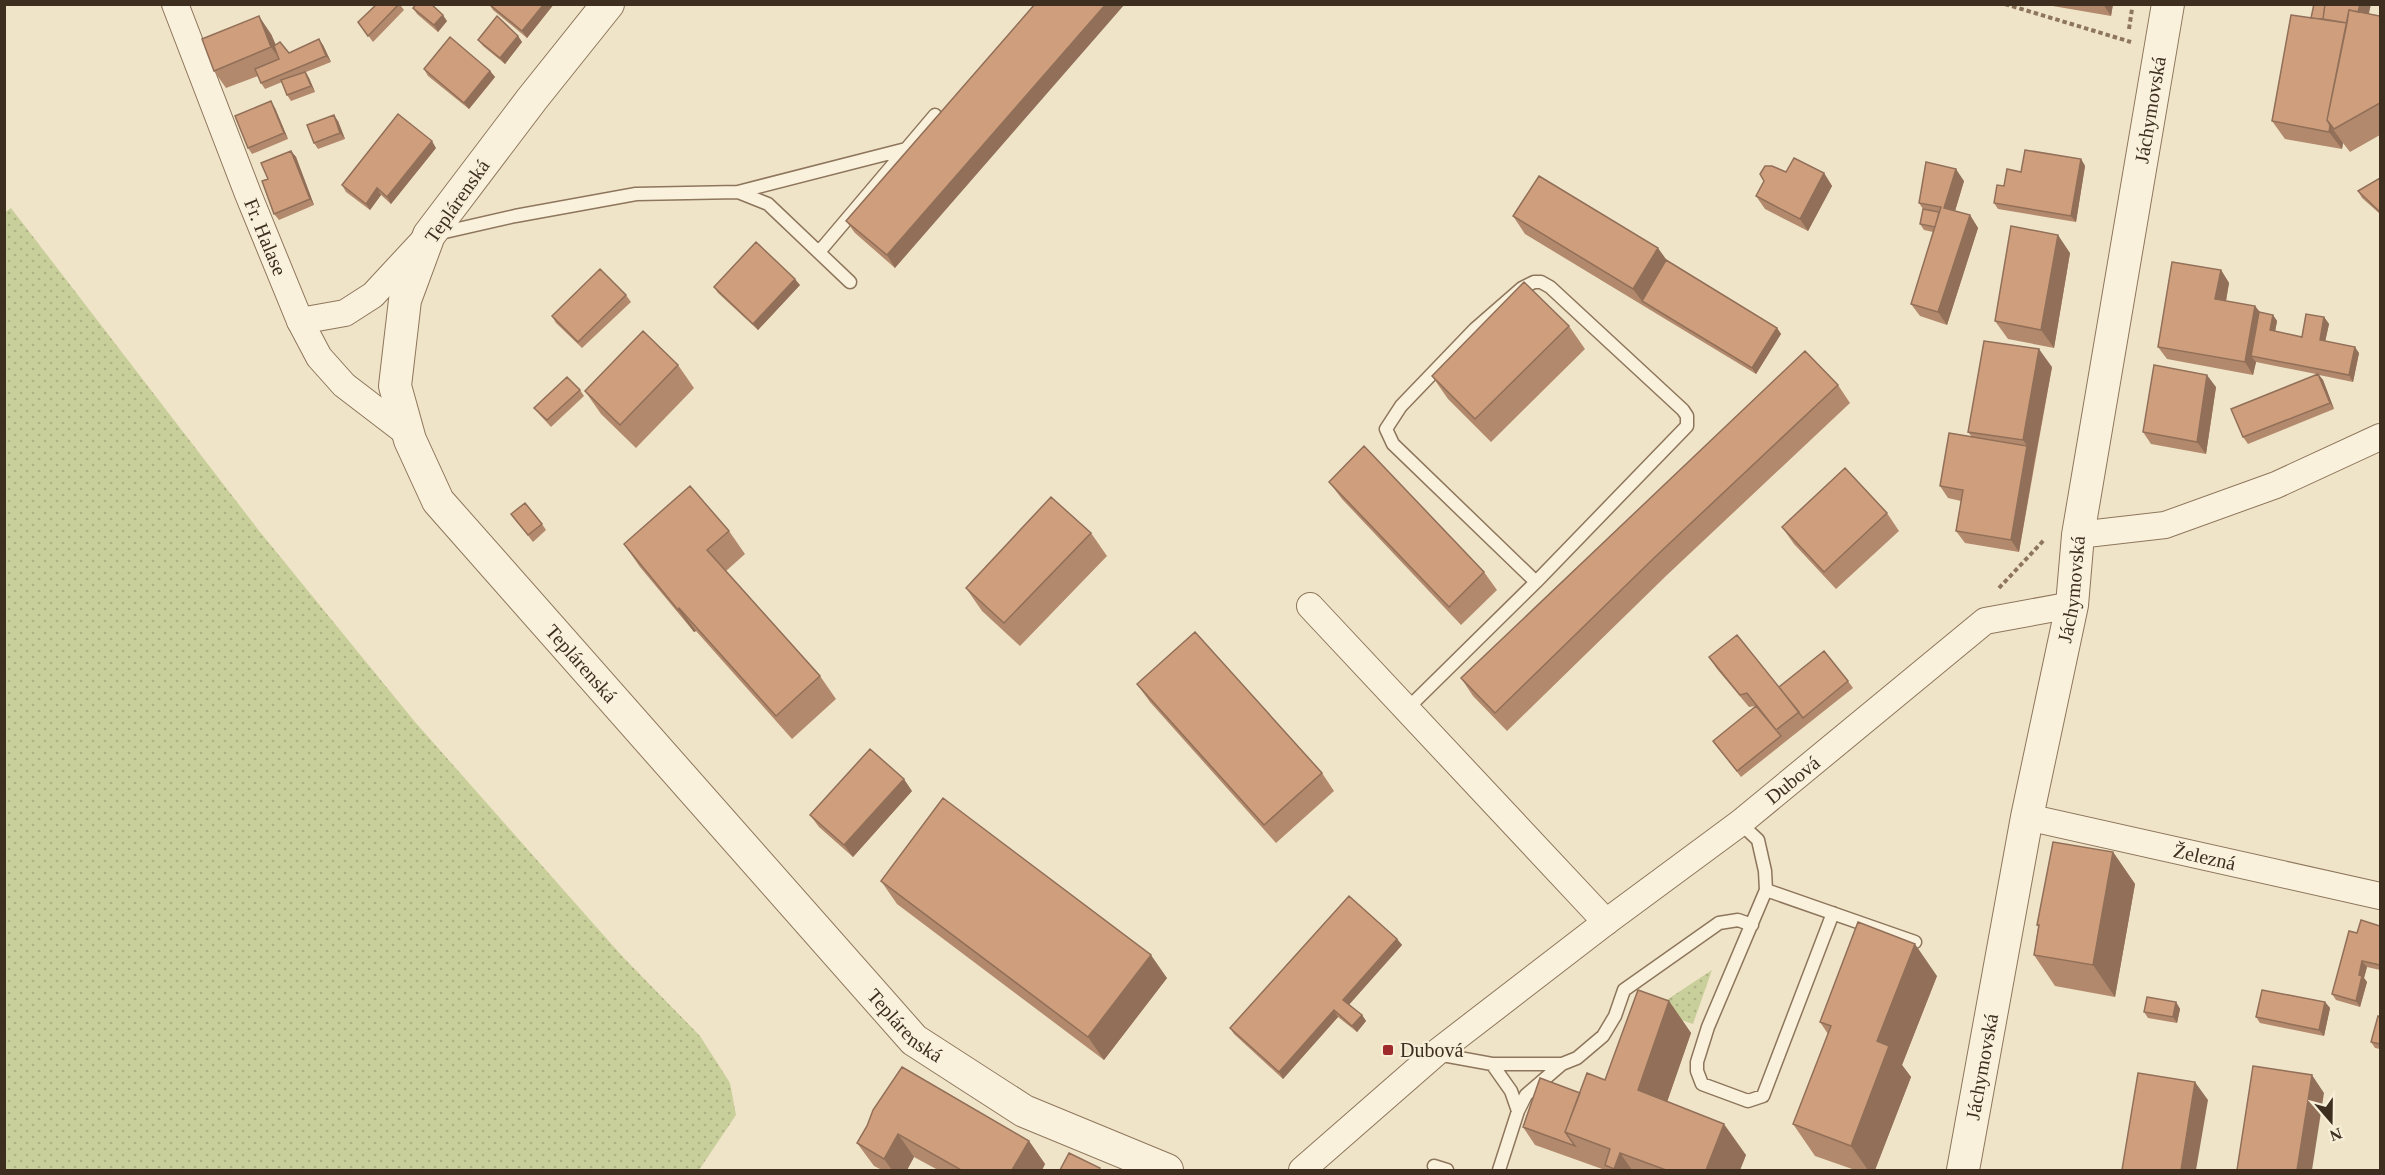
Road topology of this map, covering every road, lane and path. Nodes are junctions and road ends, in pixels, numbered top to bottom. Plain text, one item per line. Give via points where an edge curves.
1 (175, 4) edge
2 (608, 4) edge
3 (2005, 4) edge
4 (2133, 4) edge
5 (2168, 4) edge
6 (2127, 41) junction
7 (2160, 50) junction
8 (2125, 53) dead end
9 (935, 115) edge
10 (906, 149) junction
11 (738, 192) junction
12 (429, 235) junction
13 (819, 252) junction
14 (850, 282) dead end
15 (300, 321) junction
16 (408, 434) junction
17 (2380, 436) edge
18 (2046, 530) dead end
19 (2078, 535) junction
20 (1536, 582) junction
21 (1990, 596) dead end
22 (1310, 606) dead end
23 (2072, 606) junction
24 (1407, 709) junction
25 (2027, 818) junction
26 (1740, 823) junction
27 (1766, 890) junction
28 (2380, 896) edge
29 (1833, 913) junction
30 (1606, 922) junction
31 (1752, 925) junction
32 (1915, 942) edge
33 (1436, 1053) junction
34 (1492, 1064) junction
35 (1562, 1064) junction
36 (1518, 1111) junction
37 (1434, 1166) dead end
38 (1167, 1170) edge
39 (1302, 1170) edge
40 (1447, 1170) edge
41 (1498, 1170) edge
42 (1963, 1170) edge

1 - 15 street, Fr. Halase
2 - 12 street, Teplárenská
3 - 6 path
4 - 6 path
5 - 7 street, Jáchymovská
6 - 7 path
6 - 8 path
7 - 19 street, Jáchymovská
9 - 10 lane
10 - 11 lane
10 - 13 lane
11 - 12 lane via 636,194
11 - 13 lane via 768,204
12 - 15 street via 373,295 345,313
12 - 16 street, Teplárenská via 405,300 395,386
13 - 14 lane
15 - 16 street, Fr. Halase via 319,357 344,384
16 - 38 street, Teplárenská via 438,501 914,1040 1024,1111
17 - 19 street via 2276,485 2165,525
18 - 21 path via 2044,541
19 - 23 street, Jáchymovská
20 - 20 lane via 1393,444 1386,429 1401,406 1475,329 1522,288 1541,282 1688,416 1687,426
20 - 24 lane
22 - 24 street
23 - 25 street, Jáchymovská
23 - 26 street, Dubová via 1985,621
24 - 30 street
25 - 28 street, Železná
25 - 42 street, Jáchymovská
26 - 27 lane via 1758,840
26 - 30 street, Dubová
27 - 29 lane
27 - 31 lane
29 - 31 lane via 1763,1096 1748,1101 1702,1084 1696,1071 1708,1027
29 - 32 lane
30 - 33 street, Dubová
31 - 35 lane via 1738,920 1719,923 1624,990 1603,1036 1577,1058
33 - 34 lane
33 - 39 street, Dubová
34 - 35 lane
34 - 36 lane via 1511,1091
35 - 36 lane via 1526,1095
36 - 41 lane
37 - 40 lane

